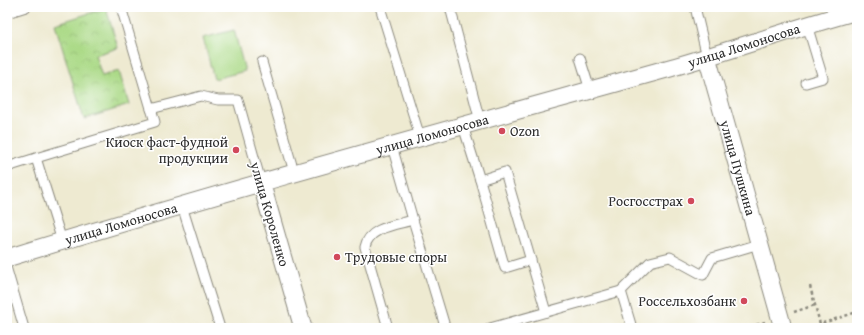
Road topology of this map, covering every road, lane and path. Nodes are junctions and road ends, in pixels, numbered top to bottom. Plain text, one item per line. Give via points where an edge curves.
1 (26, 7) edge
2 (121, 7) edge
3 (380, 7) edge
4 (450, 7) edge
5 (694, 7) edge
6 (857, 11) edge
7 (7, 13) edge
8 (807, 25) junction
9 (580, 58) dead end
10 (707, 58) junction
11 (262, 62) dead end
12 (806, 83) dead end
13 (590, 90) junction
14 (151, 109) junction
15 (480, 121) junction
16 (463, 126) junction
17 (420, 137) junction
18 (392, 146) junction
19 (36, 158) junction
20 (7, 167) edge
21 (294, 172) junction
22 (480, 180) junction
23 (261, 182) junction
24 (182, 206) junction
25 (413, 220) junction
26 (62, 241) junction
27 (760, 244) junction
28 (7, 258) edge
29 (531, 260) junction
30 (7, 270) edge
31 (810, 286) dead end
32 (621, 291) junction
33 (546, 312) junction
34 (857, 312) edge
35 (24, 328) edge
36 (220, 328) edge
37 (303, 328) edge
38 (388, 328) edge
39 (442, 328) edge
40 (490, 328) edge
41 (632, 328) edge
42 (783, 328) edge

1 - 7 lane
2 - 14 lane
3 - 17 lane
4 - 15 lane
5 - 10 lane, улица Пушкина
6 - 8 street, улица Ломоносова
8 - 10 street, улица Ломоносова
8 - 12 lane via 823,78
9 - 13 lane
10 - 13 street, улица Ломоносова
10 - 27 street, улица Пушкина
11 - 21 lane
13 - 15 street, улица Ломоносова
14 - 19 lane via 155,122
14 - 23 lane, улица Короленко via 201,96 218,100 238,100
15 - 16 street, улица Ломоносова
16 - 17 street, улица Ломоносова
16 - 22 lane
17 - 18 street, улица Ломоносова
18 - 21 street, улица Ломоносова
18 - 25 lane
19 - 20 lane
19 - 26 lane
21 - 23 street, улица Ломоносова
22 - 29 lane via 505,172
22 - 29 lane via 505,268
23 - 24 street, улица Ломоносова
23 - 37 street, улица Короленко
24 - 26 street, улица Ломоносова
24 - 36 lane
25 - 38 lane via 374,232 366,242 365,247
25 - 39 lane via 444,323
26 - 28 street, улица Ломоносова
27 - 32 lane via 712,258 703,275 670,257 650,262
27 - 42 street, улица Пушкина
29 - 33 lane
30 - 35 lane
31 - 34 path via 820,324
32 - 33 lane
32 - 41 lane
33 - 40 lane

